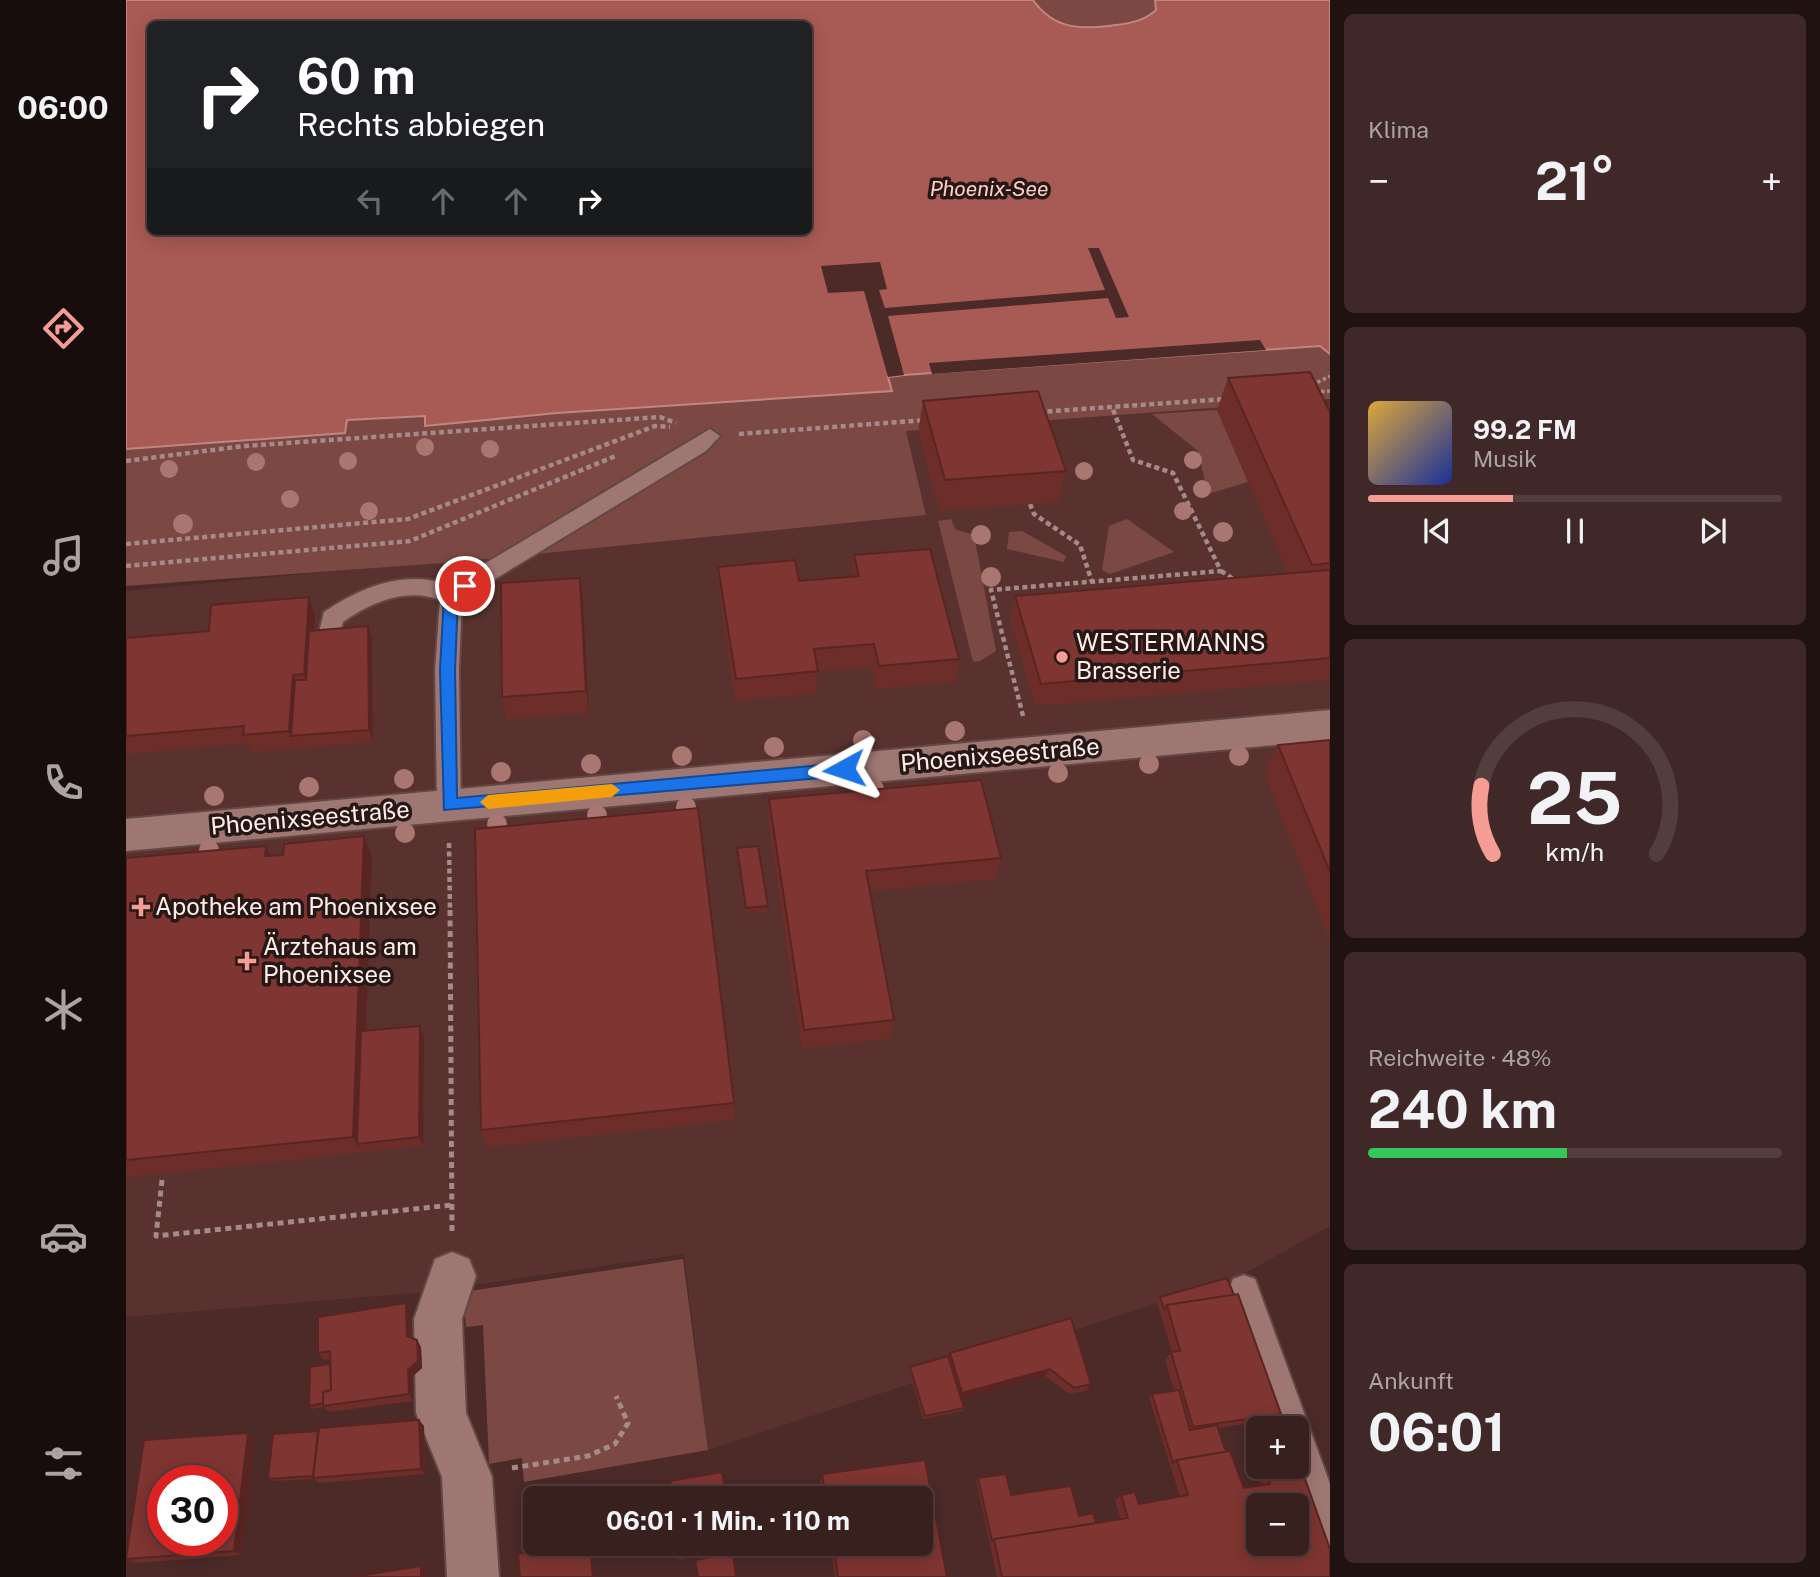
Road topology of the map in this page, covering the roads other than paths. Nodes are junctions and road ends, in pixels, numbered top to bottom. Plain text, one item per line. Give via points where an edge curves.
1 (710, 436) road end
2 (451, 595) junction
3 (328, 640) edge
4 (1330, 725) edge
5 (449, 806) junction
6 (126, 835) edge
7 (452, 1276) dead end
8 (1244, 1290) dead end
9 (1290, 1416) edge
10 (1309, 1471) edge
11 (1330, 1530) edge
12 (473, 1577) edge

1 - 2 lane
2 - 3 lane via 433,586 371,595 332,618
2 - 5 lane
4 - 5 street, Phoenixseestraße
5 - 6 street, Phoenixseestraße
7 - 12 street via 438,1319 441,1413 467,1477
8 - 9 lane
10 - 11 lane

